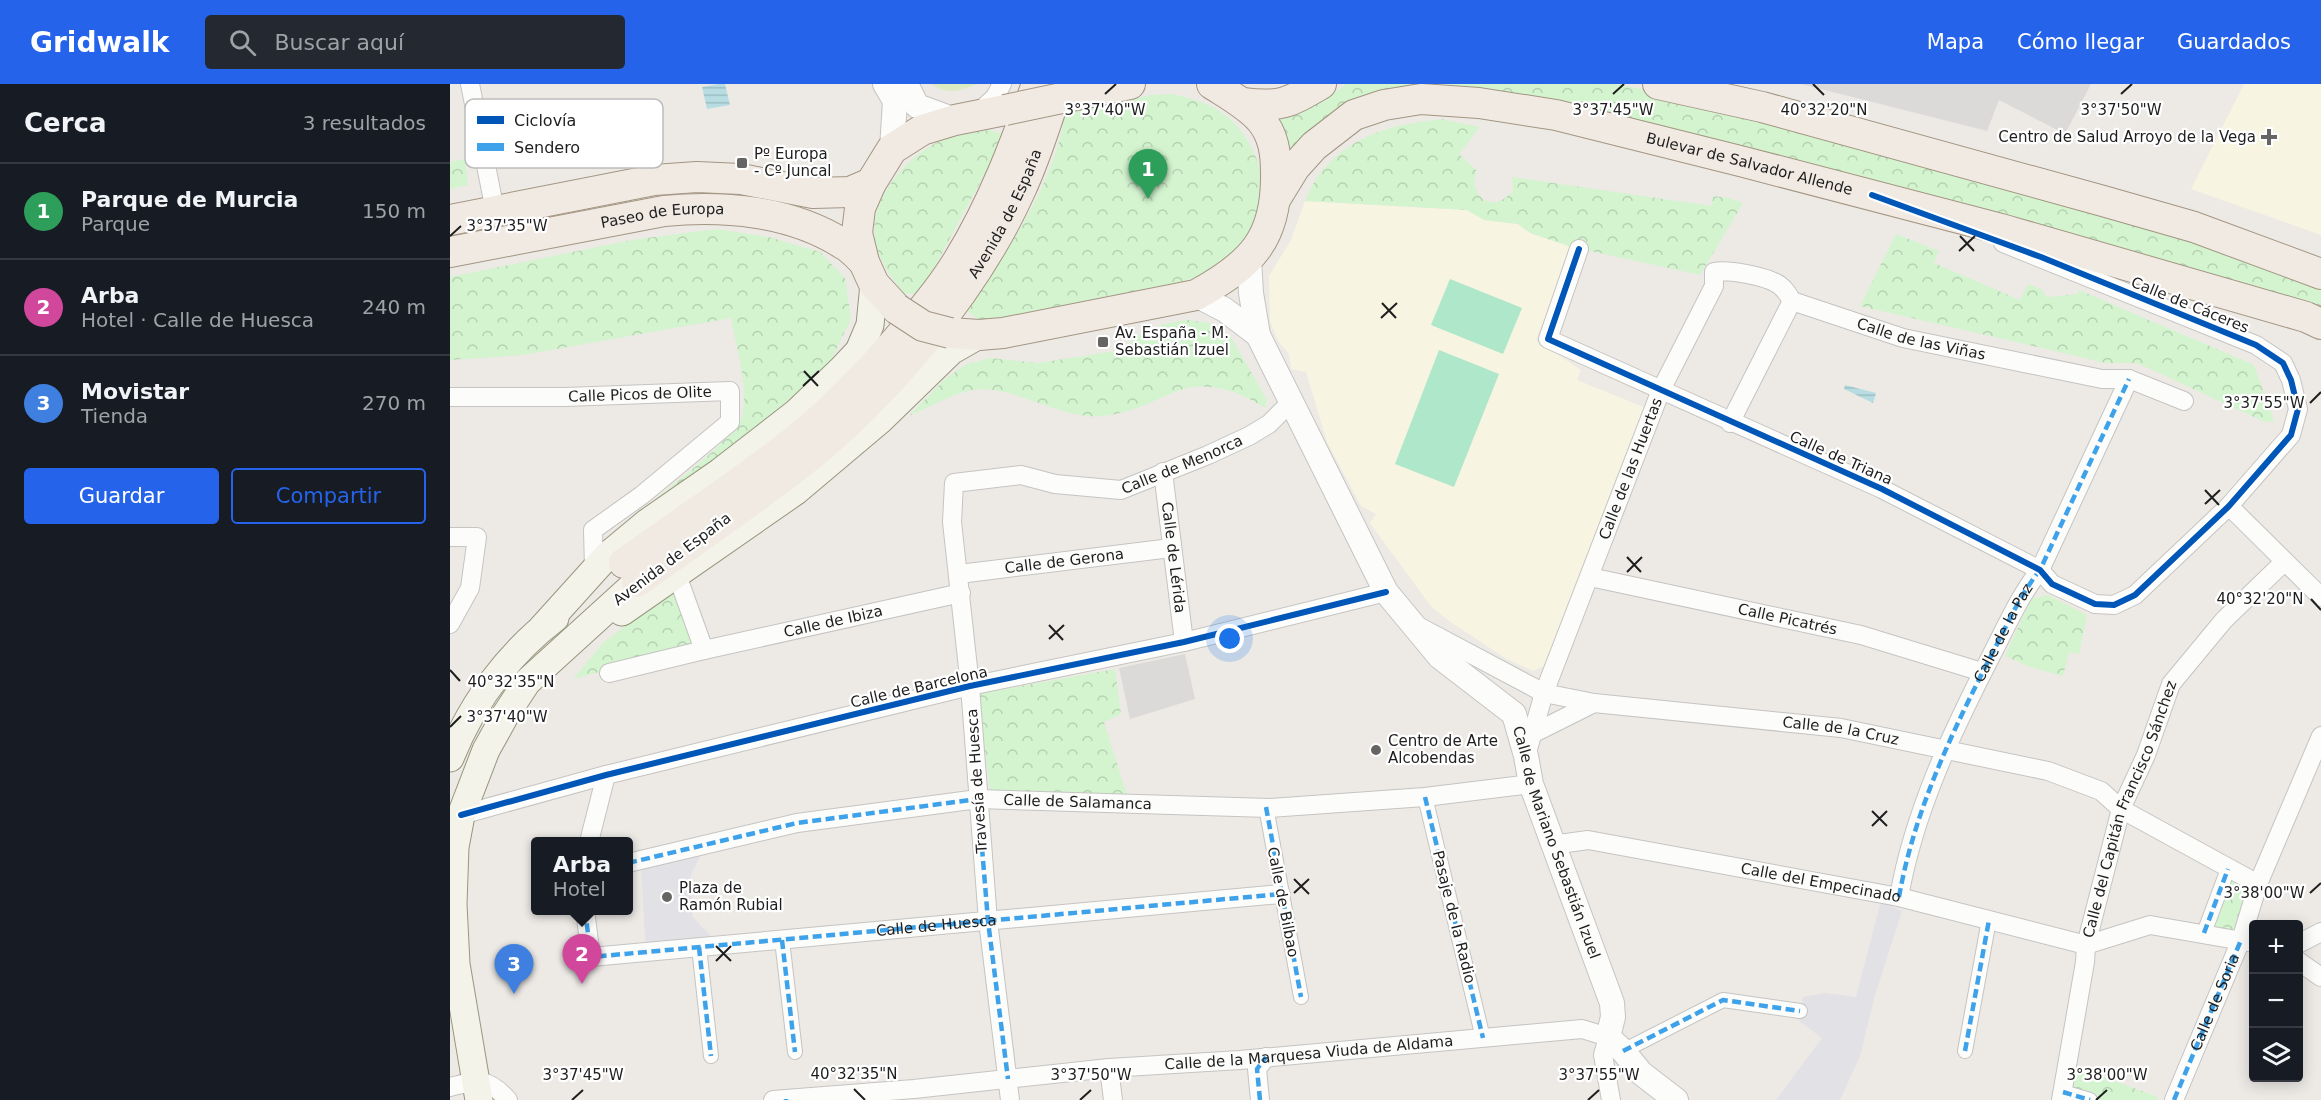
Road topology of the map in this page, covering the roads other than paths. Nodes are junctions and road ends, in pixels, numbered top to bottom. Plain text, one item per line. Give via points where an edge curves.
1 (470, 84) edge
2 (885, 84) edge
3 (906, 84) edge
4 (1037, 84) edge
5 (1130, 84) edge
6 (1212, 84) edge
7 (1321, 84) edge
8 (1658, 84) edge
9 (1065, 90) edge
10 (1004, 97) edge
11 (473, 99) edge
12 (1244, 104) junction
13 (965, 118) junction
14 (892, 149) junction
15 (487, 168) edge
16 (871, 183) junction
17 (1872, 195) junction
18 (1276, 198) junction
19 (495, 211) junction
20 (450, 220) edge
21 (1579, 249) dead end
22 (450, 252) edge
23 (1249, 258) junction
24 (869, 273) junction
25 (2321, 274) edge
26 (1196, 295) junction
27 (1792, 301) junction
28 (2321, 324) edge
29 (964, 334) junction
30 (1258, 334) junction
31 (2129, 379) junction
32 (1661, 390) junction
33 (450, 397) edge
34 (2184, 401) dead end
35 (1290, 403) junction
36 (1730, 423) junction
37 (1163, 472) junction
38 (954, 483) joint
39 (2229, 506) junction
40 (450, 537) edge
41 (1171, 548) junction
42 (2284, 562) junction
43 (594, 569) junction
44 (2040, 570) junction
45 (630, 573) junction
46 (959, 574) junction
47 (677, 575) junction
48 (1590, 577) junction
49 (1386, 592) junction
50 (961, 593) junction
51 (2321, 597) edge
52 (1411, 622) junction
53 (450, 624) edge
54 (542, 628) junction
55 (572, 642) junction
56 (1184, 642) junction
57 (704, 650) junction
58 (1982, 672) junction
59 (609, 673) dead end
60 (970, 686) junction
61 (1544, 693) junction
62 (1594, 703) junction
63 (2321, 736) edge
64 (1529, 745) junction
65 (1947, 749) junction
66 (450, 758) edge
67 (606, 775) junction
68 (1531, 784) junction
69 (1425, 797) junction
70 (978, 799) junction
71 (1266, 807) junction
72 (2121, 809) junction
73 (461, 815) junction
74 (590, 837) edge
75 (1552, 845) junction
76 (633, 862) edge
77 (2228, 869) junction
78 (2258, 884) junction
79 (1281, 894) junction
80 (1899, 897) junction
81 (586, 915) edge
82 (988, 921) junction
83 (1989, 921) junction
84 (2321, 932) edge
85 (2204, 933) junction
86 (782, 940) junction
87 (2247, 941) edge
88 (2303, 941) edge
89 (2086, 945) junction
90 (699, 947) junction
91 (2303, 964) edge
92 (2321, 976) edge
93 (1301, 997) dead end
94 (1800, 1011) dead end
95 (1483, 1038) junction
96 (1616, 1044) junction
97 (1965, 1051) dead end
98 (795, 1052) dead end
99 (711, 1056) dead end
100 (1266, 1057) junction
101 (1109, 1068) junction
102 (1008, 1079) junction
103 (450, 1088) edge
104 (477, 1090) edge
105 (911, 1095) edge
106 (2062, 1096) edge
107 (508, 1100) edge
108 (782, 1100) edge
109 (1010, 1100) edge
110 (1113, 1100) edge
111 (1260, 1100) edge
112 (1611, 1100) edge
113 (1676, 1100) edge
114 (2090, 1100) edge
115 (2174, 1100) edge

1 - 11 street
2 - 14 street via 895,101
3 - 13 street via 917,106
4 - 45 main road, Avenida de España via 1000,182 978,227 935,294 866,376 785,448
5 - 9 main road
6 - 12 main road
7 - 12 main road via 1291,102
8 - 25 main road via 1762,107 2103,201 2194,228
9 - 10 main road, bridge
9 - 45 main road, Avenida de España via 996,238 958,298 912,354 849,422 800,464
10 - 13 main road
12 - 18 main road via 1262,121 1276,150
13 - 14 main road via 922,130
14 - 16 main road
15 - 19 street
16 - 19 main road via 850,192 813,193 741,179 654,180
16 - 24 main road via 860,208 857,233
17 - 18 main road, Bulevar de Salvador Allende via 1556,115 1421,99 1354,115 1314,146
17 - 28 main road, Bulevar de Salvador Allende
17 - 39 street, Calle de Cáceres via 2051,261 2256,345 2283,363 2298,409 2291,435
18 - 23 main road via 1268,231
19 - 20 main road
21 - 32 street, Calle de Triana via 1548,339
22 - 24 main road, Paseo de Europa via 698,207 803,223 844,244
23 - 26 main road via 1224,280
23 - 30 street, Calle de Mariano Sebastián Izuel
24 - 29 main road, Paseo de Europa, bridge via 897,309 923,326
24 - 43 main road via 870,325 859,351 796,413 648,522
26 - 29 main road via 1003,333
26 - 30 street, Calle de Mariano Sebastián Izuel
27 - 31 street, Calle de las Viñas via 1903,338 2102,379
27 - 32 street, Calle de las Huertas via 1776,283 1726,269 1714,272 1714,286
27 - 36 street
29 - 47 main road via 879,421 796,491
30 - 35 street, Calle de Mariano Sebastián Izuel
31 - 34 street, Calle de las Viñas
31 - 44 street, Calle de la Paz
32 - 36 street, Calle de Triana
32 - 48 street, Calle de las Huertas
33 - 43 street, Calle Picos de Olite via 730,391 730,422 593,530
35 - 37 street, Calle de Menorca via 1269,424 1249,436
35 - 49 street, Calle de Mariano Sebastián Izuel
36 - 44 street, Calle de Triana via 1882,489
37 - 38 street, Calle de Menorca via 1121,490 1055,484 1021,475
37 - 41 street, Calle de Lérida
38 - 46 street, Travesía de Huesca via 952,522
39 - 42 street
39 - 44 street, Calle de Cáceres via 2135,595 2114,605 2095,604 2052,584
40 - 53 street via 477,537 470,588
41 - 46 street, Calle de Gerona
41 - 56 street, Calle de Lérida
42 - 51 street
42 - 72 street, Calle del Capitán Francisco Sánchez via 2224,620 2171,684 2146,755
43 - 54 main road
44 - 58 street, Calle de la Paz via 2026,588
45 - 54 main road, Avenida de España
45 - 55 main road, Avenida de España
46 - 50 street, Travesía de Huesca
47 - 55 main road
47 - 57 street
48 - 58 street, Calle Picatrés via 1862,635
48 - 61 street, Calle de las Huertas
49 - 52 street, Calle de Mariano Sebastián Izuel
49 - 56 street, Calle de Barcelona
50 - 57 street, Calle de Ibiza
50 - 60 street, Travesía de Huesca
52 - 61 street, Calle de la Cruz
52 - 64 street, Calle de Mariano Sebastián Izuel via 1440,657 1514,714
54 - 66 main road, Avenida de España via 509,660 481,697
55 - 73 main road, Avenida de España via 527,682 506,714 478,767
56 - 60 street, Calle de Barcelona
57 - 59 street, Calle de Ibiza
58 - 65 street, Calle de la Paz
60 - 67 street, Calle de Barcelona
60 - 70 street, Travesía de Huesca
61 - 62 street, Calle de la Cruz
61 - 64 street, Calle de las Huertas
62 - 64 street
62 - 65 street, Calle de la Cruz via 1840,728
63 - 78 street, Calle de Soria
64 - 68 street, Calle de Mariano Sebastián Izuel
65 - 72 street, Calle de la Cruz via 2048,771 2101,791
65 - 80 street, Calle de la Paz via 1930,786
67 - 73 street, Calle de Barcelona
67 - 74 street
68 - 69 street, Calle de Salamanca
68 - 75 street, Calle de Mariano Sebastián Izuel
69 - 71 street, Calle de Salamanca
69 - 95 street, Pasaje de la Radio
70 - 71 street, Calle de Salamanca
70 - 76 street, Calle de Salamanca via 797,823
70 - 82 street, Travesía de Huesca
71 - 79 street, Calle de Bilbao
72 - 77 street, Calle de la Cruz
72 - 89 street, Calle del Capitán Francisco Sánchez
73 - 104 main road, Avenida de España via 455,847 453,904 456,964
75 - 80 street, Calle del Empecinado via 1588,840
75 - 96 street, Calle de Mariano Sebastián Izuel via 1612,1003
77 - 78 street, Calle de la Cruz
77 - 85 street
78 - 87 street, Calle de Soria
79 - 82 street, Calle de Huesca
79 - 93 street, Calle de Bilbao
80 - 83 street, Calle del Empecinado
81 - 90 street, Calle de Huesca via 591,957
82 - 86 street, Calle de Huesca
82 - 102 street, Travesía de Huesca
83 - 89 street, Calle del Empecinado
83 - 97 street
84 - 88 street
85 - 87 street
85 - 89 street via 2150,925
86 - 90 street, Calle de Huesca
86 - 98 street
87 - 115 street, Calle de Soria
89 - 106 street, Calle del Capitán Francisco Sánchez
90 - 99 street
91 - 92 street
94 - 96 street via 1723,1000
95 - 96 street, Calle de la Marquesa Viuda de Aldama via 1582,1029
95 - 100 street, Calle de la Marquesa Viuda de Aldama
96 - 112 street via 1603,1055
96 - 113 street via 1641,1073
100 - 101 street, Calle de la Marquesa Viuda de Aldama
100 - 111 street via 1257,1069
101 - 102 street, Calle de la Marquesa Viuda de Aldama
101 - 110 street
102 - 105 street, Calle de la Marquesa Viuda de Aldama
102 - 109 street, Travesía de Huesca
103 - 104 street
104 - 107 street via 497,1088
105 - 108 street, Calle de la Marquesa Viuda de Aldama
106 - 114 street

